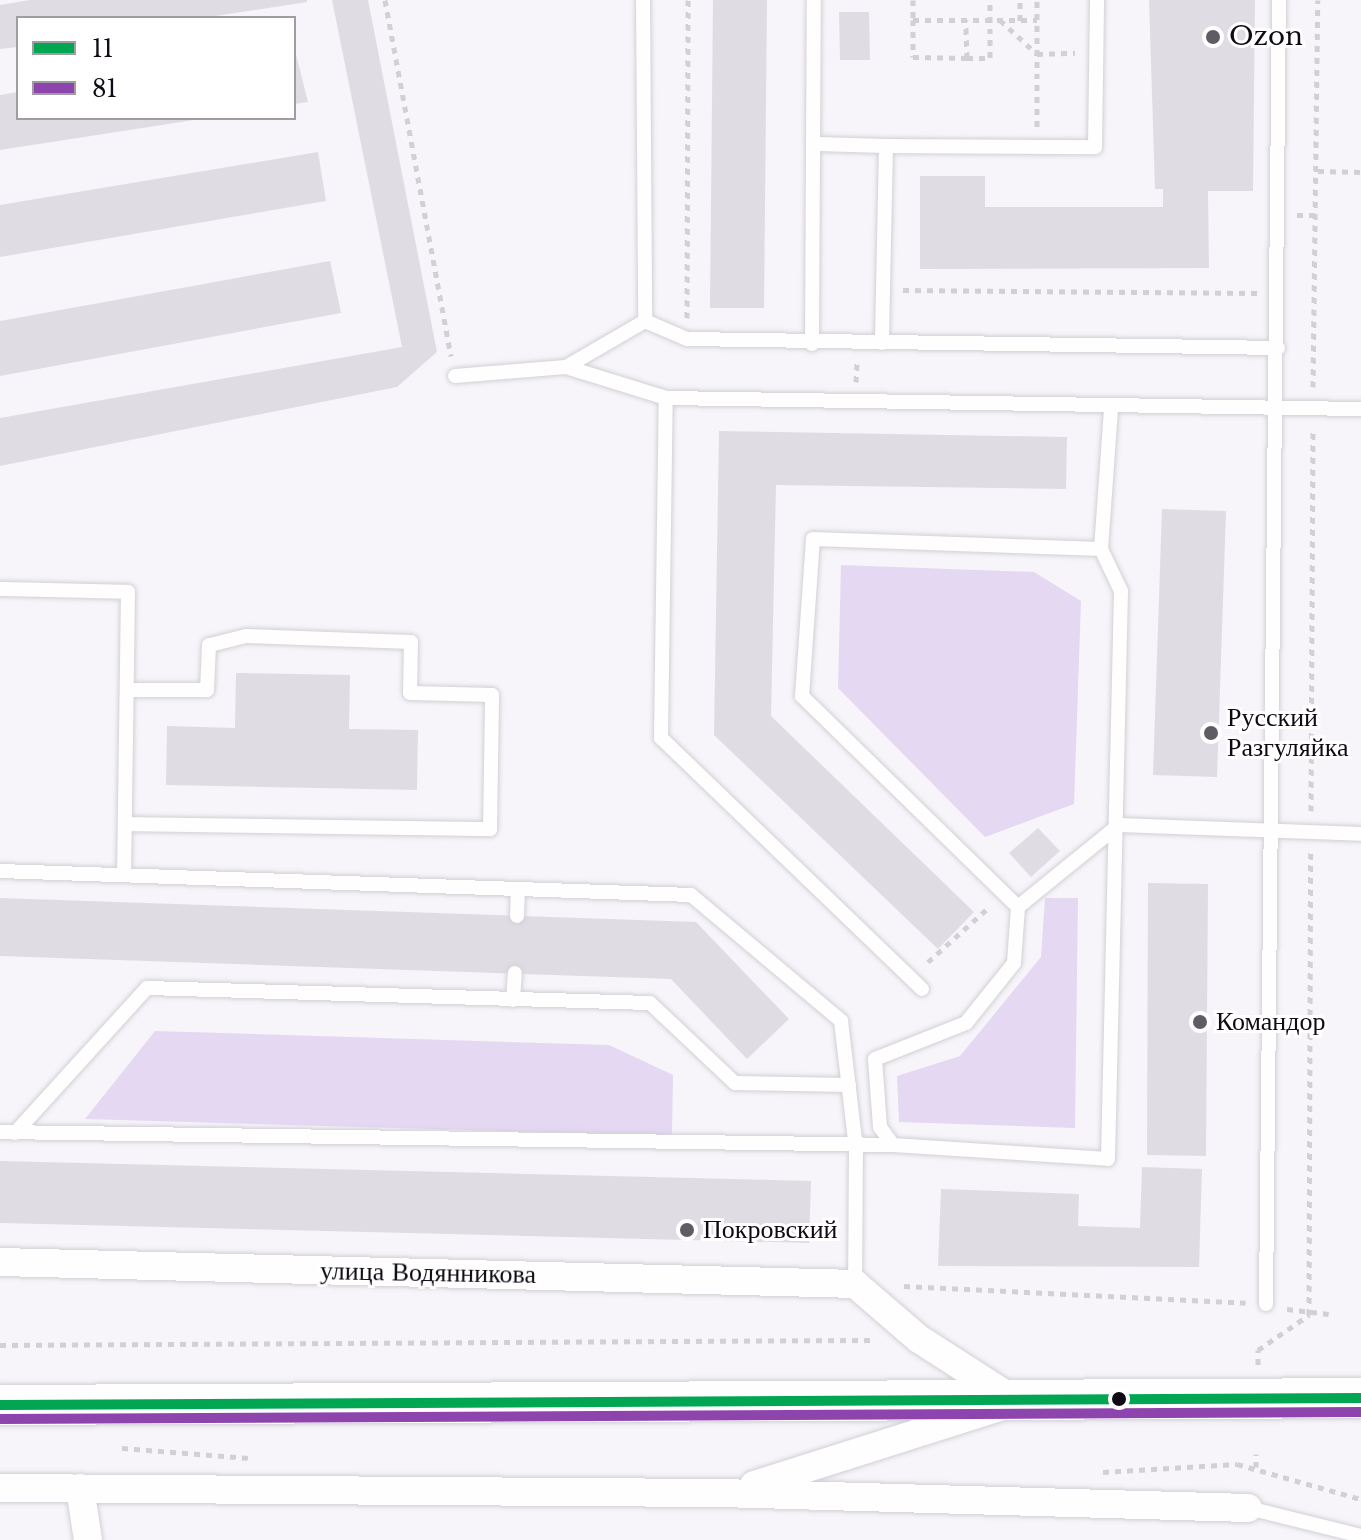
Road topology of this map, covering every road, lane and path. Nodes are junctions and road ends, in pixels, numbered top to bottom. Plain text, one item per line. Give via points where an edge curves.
1 (385, 0) edge
2 (643, 0) edge
3 (688, 0) edge
4 (814, 0) edge
5 (913, 0) edge
6 (990, 0) edge
7 (1020, 0) edge
8 (1037, 0) edge
9 (1097, 0) edge
10 (1279, 0) edge
11 (1318, 0) edge
12 (913, 20) junction
13 (966, 20) junction
14 (990, 20) junction
15 (1000, 20) junction
16 (1037, 20) junction
17 (1020, 21) junction
18 (1096, 52) junction
19 (1037, 54) junction
20 (967, 58) junction
21 (816, 144) junction
22 (886, 146) junction
23 (1037, 148) junction
24 (1318, 171) junction
25 (1361, 172) edge
26 (882, 290) junction
27 (1279, 294) junction
28 (645, 321) junction
29 (687, 339) junction
30 (858, 343) junction
31 (882, 343) junction
32 (812, 344) junction
33 (1278, 348) junction
34 (566, 367) junction
35 (455, 376) joint
36 (666, 398) junction
37 (855, 403) junction
38 (1111, 408) junction
39 (1278, 409) junction
40 (1313, 409) junction
41 (1361, 409) edge
42 (1101, 549) junction
43 (0, 589) edge
44 (127, 690) junction
45 (126, 824) junction
46 (1119, 825) junction
47 (1270, 829) junction
48 (1311, 832) junction
49 (1361, 834) edge
50 (0, 871) edge
51 (124, 874) junction
52 (518, 890) junction
53 (1005, 892) junction
54 (1018, 907) junction
55 (517, 916) dead end
56 (918, 953) dead end
57 (515, 973) dead end
58 (922, 989) dead end
59 (513, 1000) junction
60 (849, 1085) junction
61 (7, 1133) edge
62 (893, 1145) junction
63 (856, 1148) junction
64 (0, 1262) edge
65 (855, 1284) junction
66 (1266, 1304) joint
67 (1329, 1314) dead end
68 (1309, 1315) junction
69 (919, 1339) junction
70 (0, 1345) edge
71 (1258, 1369) dead end
72 (1361, 1398) edge
73 (1016, 1402) junction
74 (0, 1405) edge
75 (1256, 1454) dead end
76 (1256, 1467) junction
77 (1091, 1473) dead end
78 (0, 1488) edge
79 (80, 1488) junction
80 (721, 1493) junction
81 (1361, 1499) edge
82 (1248, 1508) joint
83 (1361, 1536) edge
84 (88, 1540) edge

1 - 35 path
2 - 28 lane
3 - 29 path
4 - 21 lane
5 - 12 path
6 - 14 path
7 - 17 path
8 - 16 path
9 - 18 lane
10 - 27 lane
11 - 24 path
12 - 13 path
12 - 20 path via 913,57
13 - 14 path
13 - 20 path
14 - 15 path
14 - 20 path via 990,58
15 - 17 path
15 - 19 path
16 - 17 path
16 - 19 path
18 - 19 path
18 - 23 lane via 1095,147
19 - 23 path
21 - 22 lane
21 - 32 lane
22 - 23 lane
22 - 26 lane
24 - 25 path
24 - 40 path
26 - 27 path
26 - 31 lane
27 - 33 lane
28 - 29 lane
28 - 34 lane
29 - 32 lane
30 - 31 lane
30 - 32 lane
30 - 37 path
31 - 33 lane
33 - 39 lane
34 - 35 lane
34 - 36 lane
36 - 37 lane
36 - 58 lane via 661,738
37 - 38 lane
38 - 39 lane
38 - 42 lane
39 - 40 lane
39 - 47 lane
40 - 41 lane
40 - 48 path
42 - 46 lane via 1121,591
42 - 53 lane via 813,539 802,696
43 - 44 lane via 128,592
44 - 45 lane
44 - 45 lane via 207,690 209,645 246,636 411,642 410,693 492,695 490,829
45 - 51 lane
46 - 47 lane
46 - 54 lane
46 - 62 lane via 1108,1159
47 - 48 lane
47 - 66 lane
48 - 49 lane
48 - 68 path
50 - 51 lane
51 - 52 lane
52 - 55 lane
52 - 60 lane via 691,895 841,1021
53 - 54 lane
53 - 56 path via 929,963
54 - 62 lane via 1014,963 966,1023 875,1059 880,1127
57 - 59 lane
59 - 60 lane via 650,1003 735,1083
59 - 61 lane via 147,988
60 - 63 lane
61 - 63 lane
62 - 63 lane
63 - 65 lane
64 - 65 street, улица Водянникова
65 - 66 path
65 - 69 street
67 - 68 path
68 - 71 path via 1258,1350
69 - 70 path
69 - 73 street
72 - 73 street
73 - 74 street
73 - 80 street via 838,1464
75 - 76 path
76 - 77 path
76 - 81 path
78 - 79 street
79 - 80 street
79 - 84 street
80 - 82 street
82 - 83 lane

